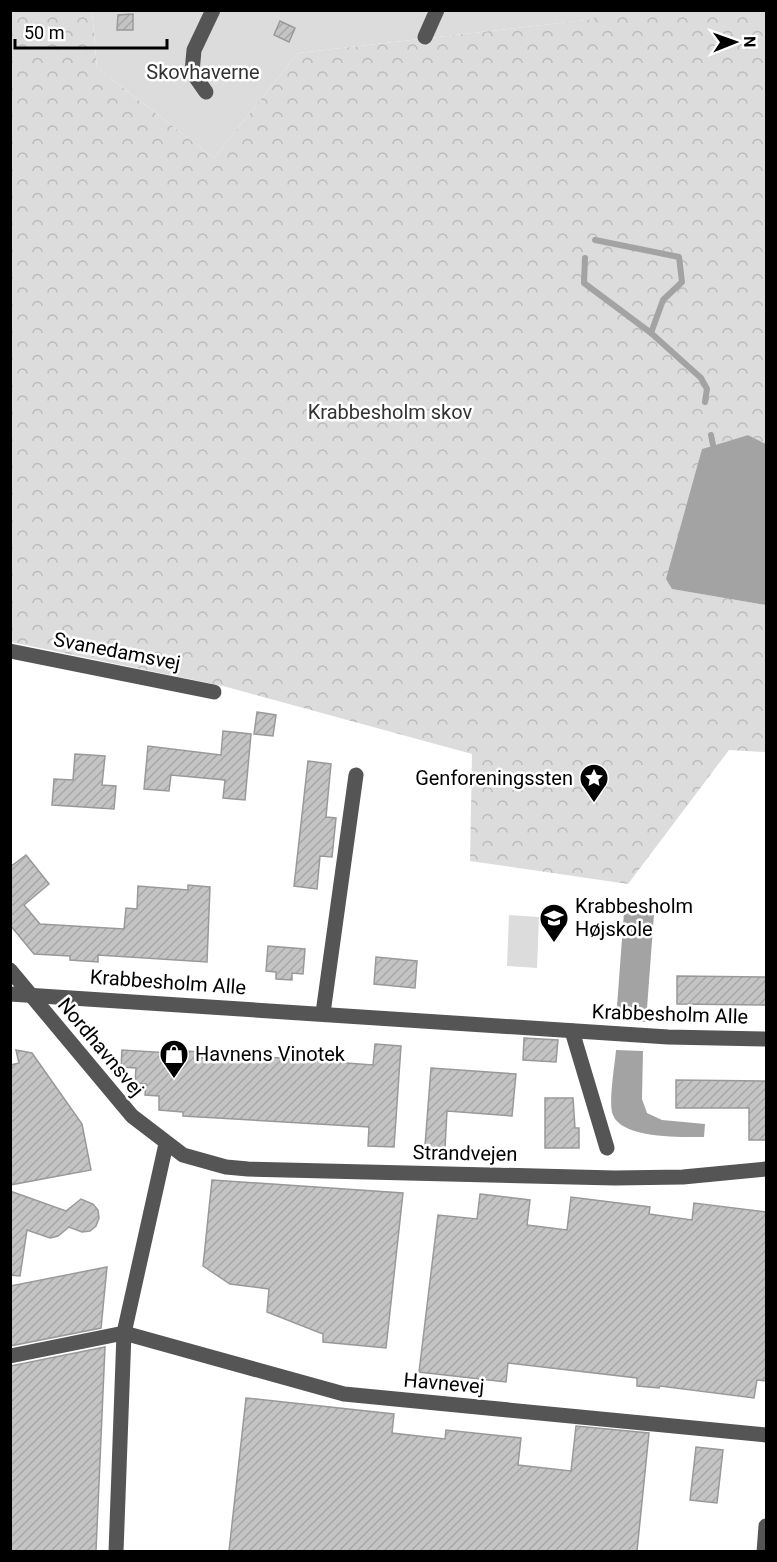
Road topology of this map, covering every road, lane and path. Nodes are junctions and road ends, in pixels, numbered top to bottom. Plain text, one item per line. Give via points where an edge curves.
1 (213, 10) edge
2 (437, 10) edge
3 (425, 37) dead end
4 (206, 92) dead end
5 (10, 651) edge
6 (214, 692) dead end
7 (356, 775) dead end
8 (10, 970) edge
9 (10, 994) edge
10 (30, 994) junction
11 (323, 1013) junction
12 (572, 1031) junction
13 (766, 1039) edge
14 (166, 1144) junction
15 (607, 1148) dead end
16 (766, 1169) edge
17 (124, 1334) junction
18 (10, 1356) edge
19 (766, 1435) edge
20 (766, 1526) edge
21 (116, 1551) edge
22 (764, 1551) edge

1 - 4 street via 194,50 192,72
2 - 3 street
5 - 6 street, Svanedamsvej
7 - 11 street
8 - 10 street, Nordhavnsvej
9 - 10 street, Krabbesholm Alle
10 - 11 street, Krabbesholm Alle
10 - 14 street, Nordhavnsvej via 132,1116
11 - 12 street, Krabbesholm Alle
12 - 13 street, Krabbesholm Alle
12 - 15 street, Krabbesholm Alle
14 - 16 street, Strandvejen via 206,1163 248,1169 615,1178 683,1177
14 - 17 street
17 - 18 street, Havnevej
17 - 19 street, Havnevej via 344,1394
17 - 21 street
20 - 22 street

